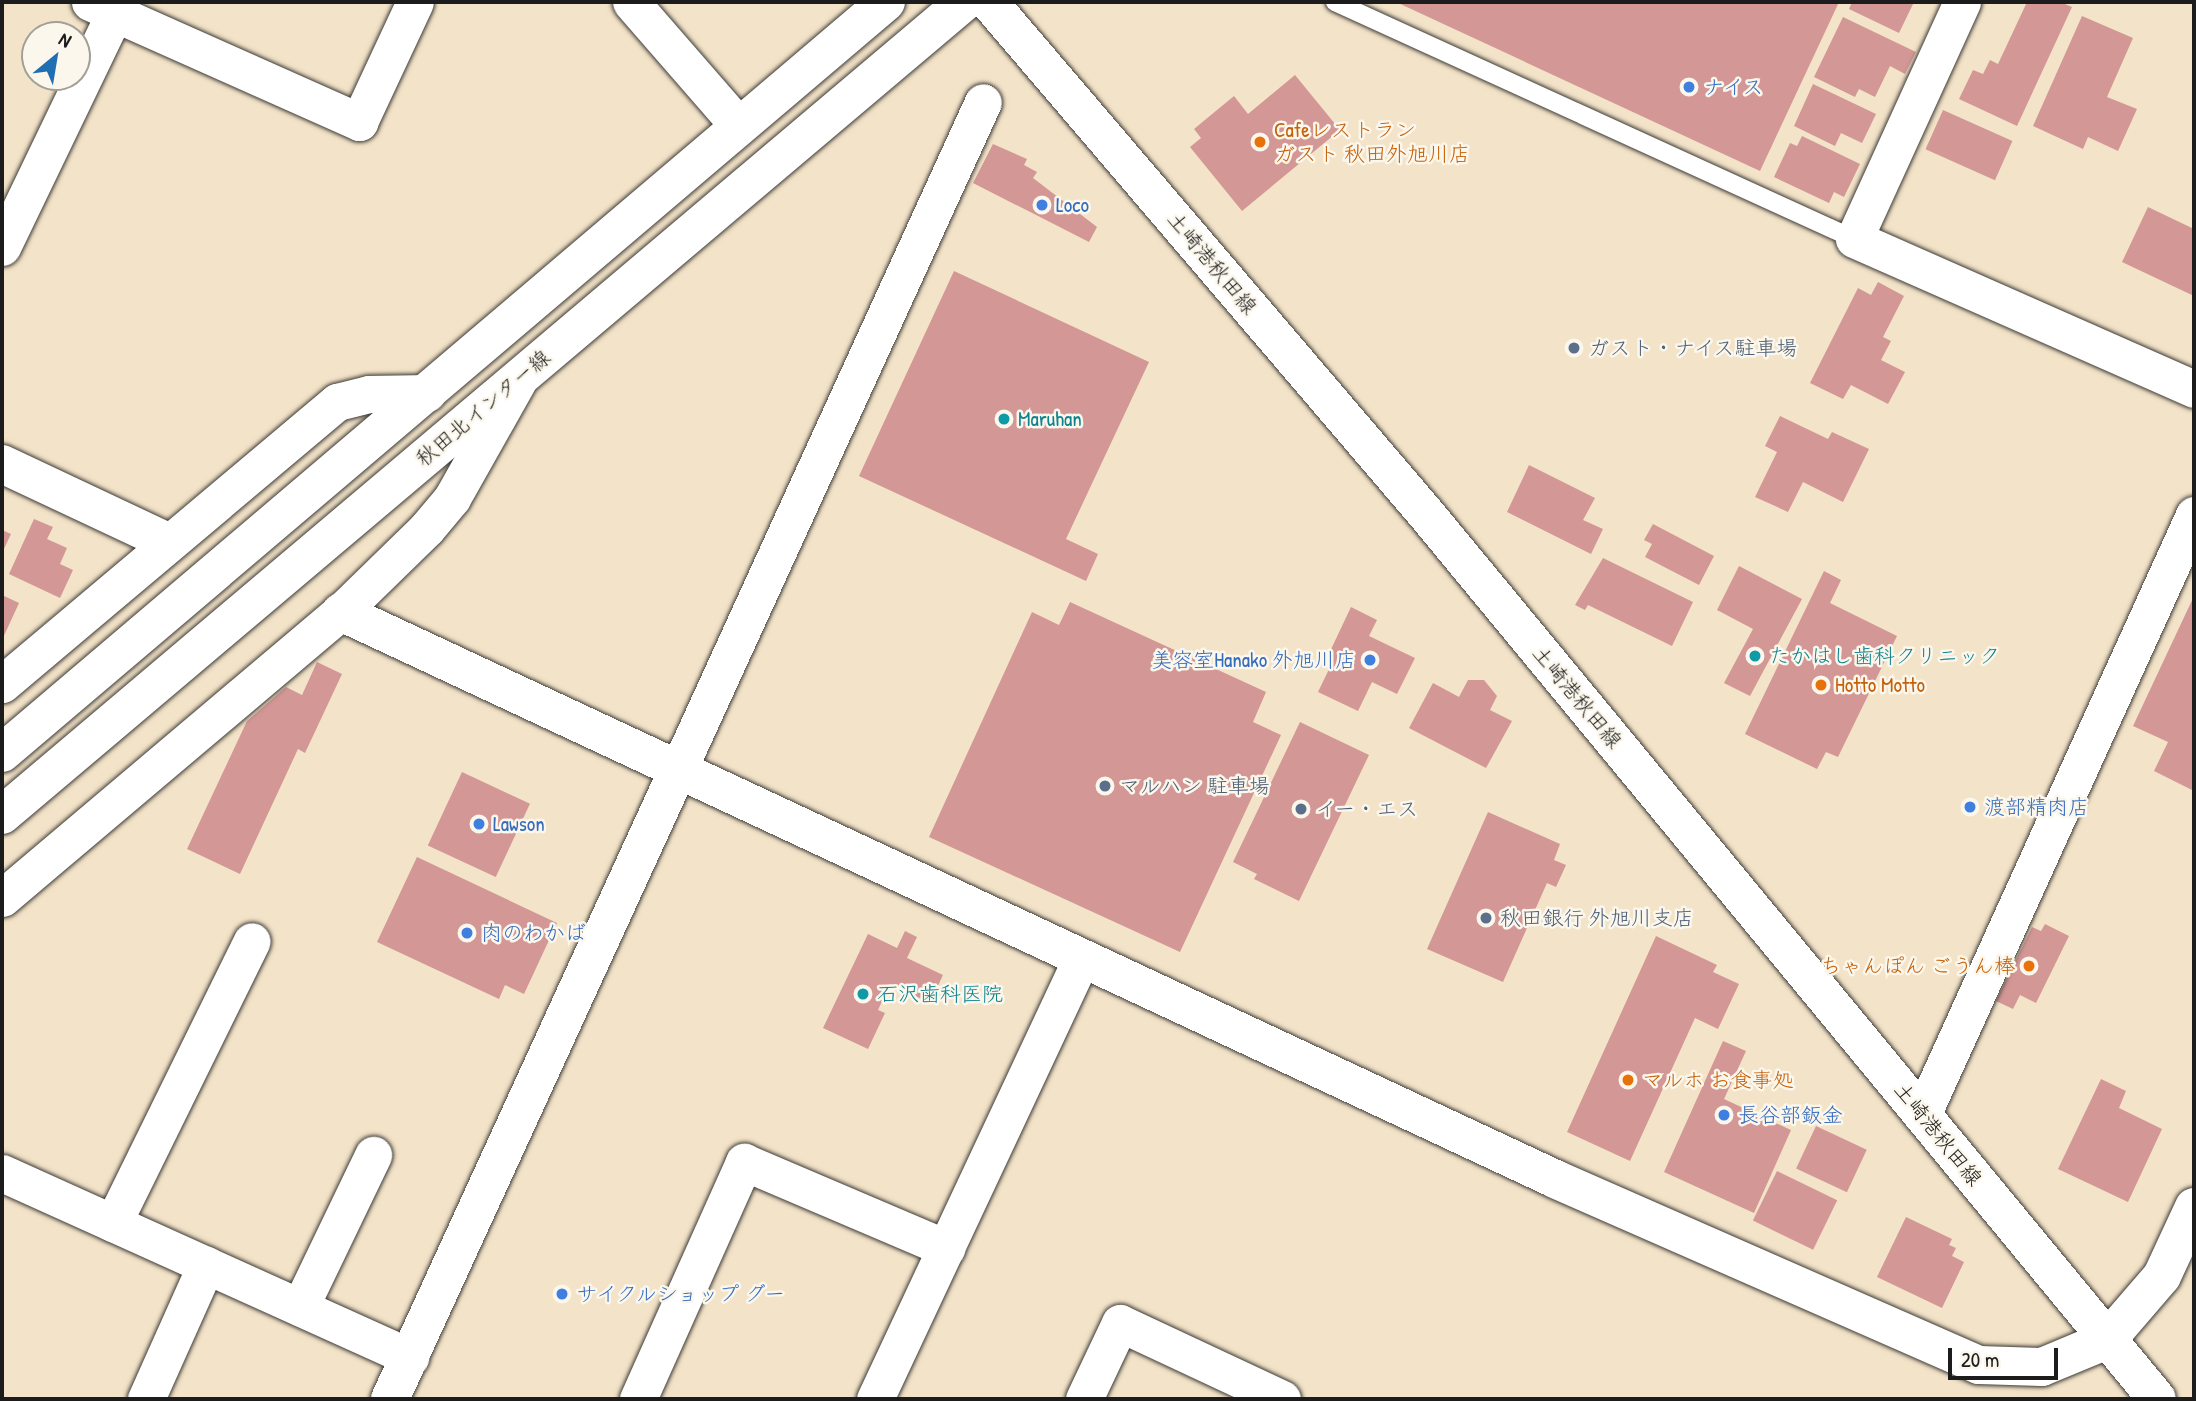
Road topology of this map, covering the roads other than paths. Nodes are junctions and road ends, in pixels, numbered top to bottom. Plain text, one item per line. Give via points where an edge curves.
1 (415, 2) edge
2 (631, 2) edge
3 (886, 2) edge
4 (964, 2) edge
5 (989, 2) edge
6 (1335, 2) edge
7 (1962, 2) edge
8 (109, 5) edge
9 (982, 102) dead end
10 (738, 125) junction
11 (1854, 239) junction
12 (2, 247) edge
13 (521, 376) junction
14 (2194, 389) edge
15 (427, 393) junction
16 (2, 464) edge
17 (409, 471) junction
18 (2194, 515) edge
19 (438, 516) junction
20 (168, 542) junction
21 (341, 612) junction
22 (2, 684) edge
23 (2, 753) edge
24 (678, 770) junction
25 (2, 816) edge
26 (2, 898) edge
27 (252, 941) dead end
28 (1082, 958) junction
29 (1922, 1115) junction
30 (373, 1155) dead end
31 (2, 1173) edge
32 (2194, 1207) edge
33 (113, 1223) junction
34 (946, 1248) junction
35 (206, 1265) junction
36 (300, 1307) junction
37 (2107, 1340) junction
38 (410, 1357) junction
39 (146, 1399) edge
40 (390, 1399) edge
41 (638, 1399) edge
42 (875, 1399) edge
43 (1084, 1399) edge
44 (1282, 1399) edge
45 (2157, 1399) edge

1 - 8 street via 359,122
2 - 10 street
3 - 10 main road
4 - 13 main road, 秋田北インター線
5 - 29 main road, 土崎港秋田線 via 1427,515
6 - 11 lane
7 - 11 street
8 - 12 street
9 - 24 street
10 - 15 main road
11 - 14 street
13 - 17 main road, 秋田北インター線
13 - 19 street
15 - 20 street via 369,394 337,402
15 - 23 main road
16 - 20 main road
17 - 19 street
17 - 25 main road, 秋田北インター線
18 - 29 street
19 - 21 street
20 - 22 street
21 - 24 main road
21 - 26 street
24 - 28 main road
24 - 38 main road
27 - 33 street
28 - 34 street
28 - 37 main road via 1555,1179 1979,1366 2042,1367
29 - 37 main road, 土崎港秋田線
30 - 36 street
31 - 33 street
32 - 37 main road via 2162,1276
33 - 35 street
34 - 41 street via 744,1162
34 - 42 street
35 - 36 street
35 - 39 street
36 - 38 street
37 - 45 main road, 土崎港秋田線
38 - 40 main road
43 - 44 street via 1120,1323

